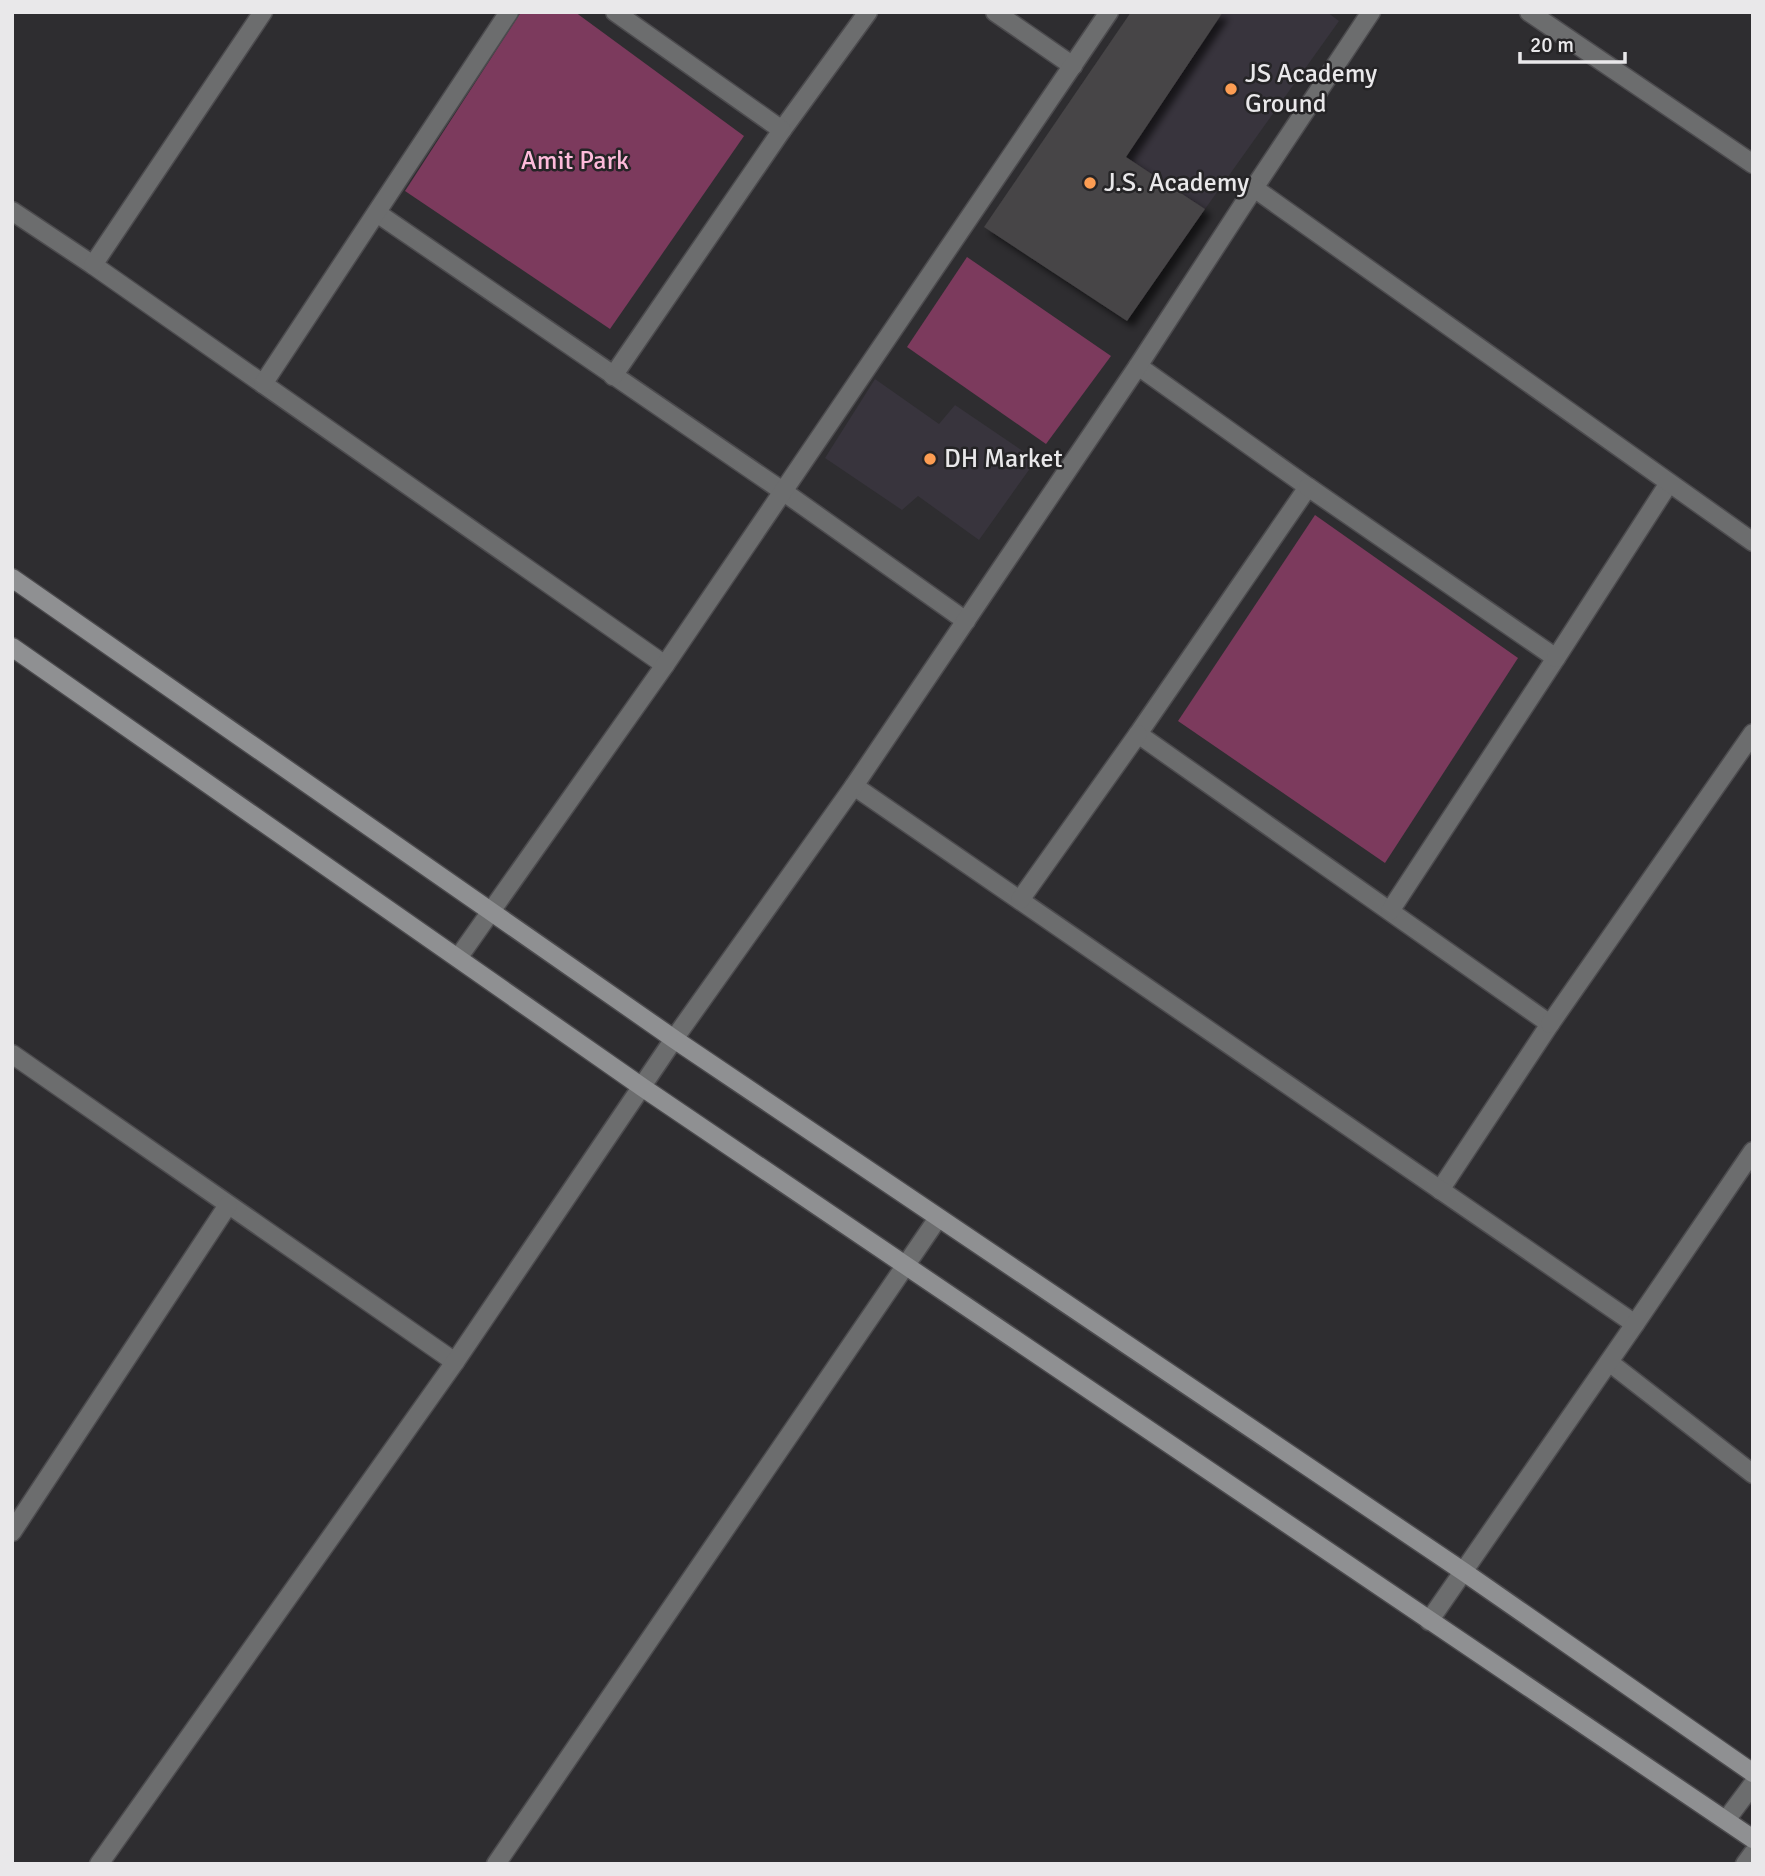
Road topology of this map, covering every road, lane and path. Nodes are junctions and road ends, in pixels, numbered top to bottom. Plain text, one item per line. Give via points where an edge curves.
1 (263, 12) edge
2 (509, 12) edge
3 (615, 12) edge
4 (868, 12) edge
5 (995, 12) edge
6 (1109, 12) edge
7 (1371, 12) edge
8 (1529, 12) edge
9 (1073, 65) junction
10 (782, 130) junction
11 (1753, 164) edge
12 (1254, 188) junction
13 (12, 211) edge
14 (377, 213) junction
15 (93, 265) junction
16 (1138, 366) junction
17 (613, 376) junction
18 (264, 384) junction
19 (1669, 483) junction
20 (1308, 487) junction
21 (784, 492) junction
22 (1753, 542) edge
23 (12, 578) edge
24 (966, 621) junction
25 (12, 647) edge
26 (1556, 658) junction
27 (666, 665) junction
28 (1753, 733) edge
29 (1138, 734) junction
30 (854, 786) junction
31 (1020, 901) junction
32 (491, 911) junction
33 (1390, 911) junction
34 (458, 958) junction
35 (1550, 1024) junction
36 (674, 1039) junction
37 (12, 1054) edge
38 (642, 1087) junction
39 (1753, 1151) edge
40 (1440, 1190) junction
41 (228, 1205) junction
42 (938, 1218) junction
43 (904, 1265) junction
44 (1635, 1324) junction
45 (455, 1362) junction
46 (1609, 1362) junction
47 (1753, 1474) edge
48 (12, 1532) edge
49 (1464, 1572) junction
50 (1429, 1621) junction
51 (1753, 1773) edge
52 (1753, 1784) edge
53 (1726, 1821) junction
54 (1753, 1839) edge
55 (1753, 1853) edge
56 (99, 1864) edge
57 (496, 1864) edge
58 (1745, 1864) edge

1 - 15 street
2 - 14 street
3 - 10 street
4 - 10 street
5 - 9 street
6 - 9 street
7 - 12 street
8 - 11 street
9 - 21 street
10 - 17 street
12 - 16 street
12 - 19 street
13 - 15 street
14 - 17 street
14 - 18 street
15 - 18 street
16 - 20 street
16 - 24 street
17 - 21 street
18 - 27 street
19 - 22 street
19 - 26 street
20 - 26 street
20 - 29 street
21 - 24 street
21 - 27 street
23 - 32 street
24 - 30 street
25 - 34 street
26 - 33 street
27 - 32 street
28 - 35 street
29 - 31 street
29 - 33 street
30 - 31 street
30 - 36 street
31 - 40 street
32 - 34 street
32 - 36 street
33 - 35 street
34 - 38 street
35 - 40 street
36 - 38 street
36 - 42 street
37 - 41 street
38 - 43 street
38 - 45 street
39 - 44 street
40 - 44 street
41 - 45 street
41 - 48 street
42 - 43 street
42 - 49 street
43 - 50 street
43 - 57 street
44 - 46 street
45 - 56 street
46 - 47 street
46 - 49 street
49 - 50 street
49 - 51 street
50 - 53 street
52 - 53 street
53 - 54 street
55 - 58 street

